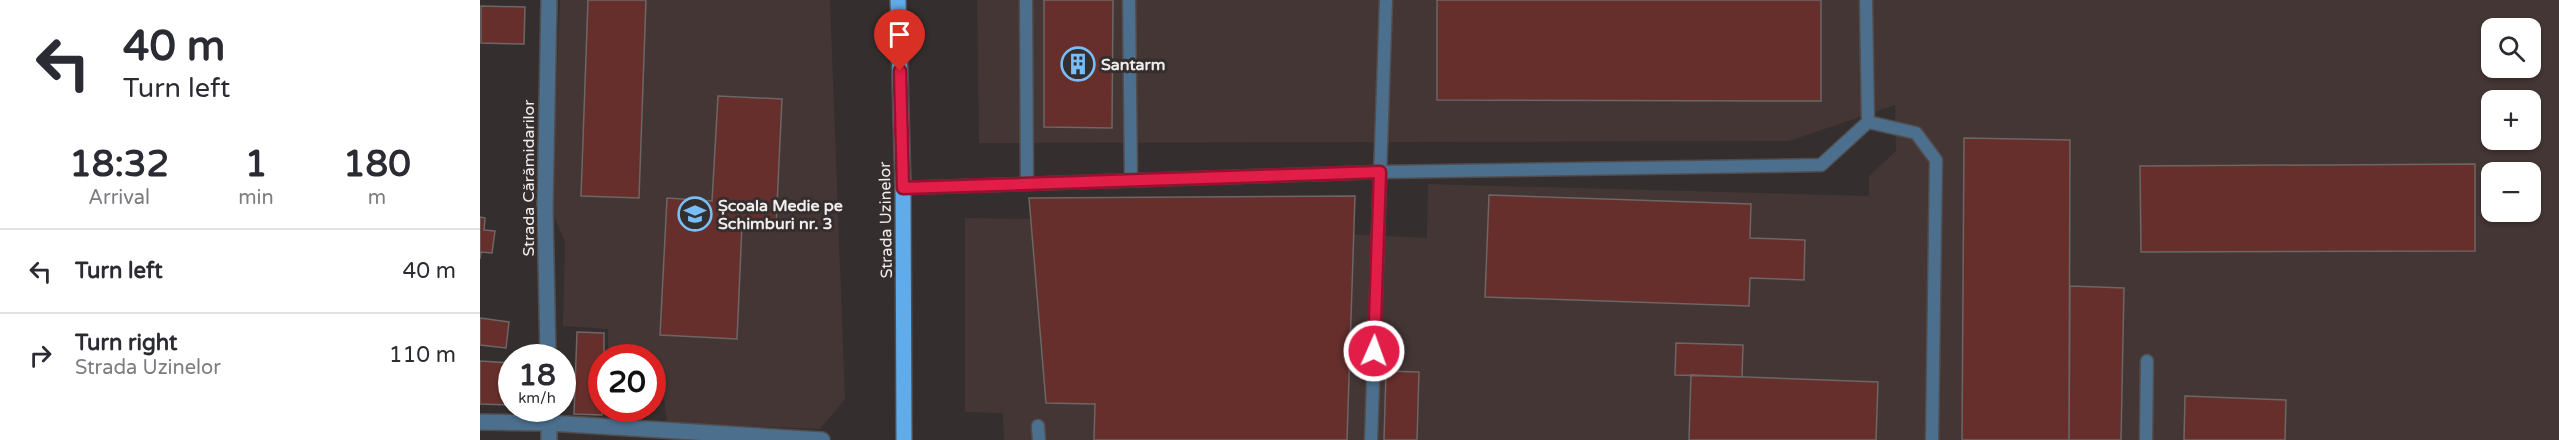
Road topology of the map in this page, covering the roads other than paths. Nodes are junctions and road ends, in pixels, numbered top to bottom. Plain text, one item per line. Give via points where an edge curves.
1 (549, 0) edge
2 (898, 0) edge
3 (1026, 0) edge
4 (1129, 0) edge
5 (1386, 0) edge
6 (1866, 0) edge
7 (1868, 122) junction
8 (1380, 172) junction
9 (1131, 179) junction
10 (1027, 183) junction
11 (903, 188) junction
12 (548, 344) edge
13 (2147, 361) dead end
14 (576, 418) edge
15 (498, 420) edge
16 (480, 422) edge
17 (549, 422) edge
18 (1038, 426) dead end
19 (549, 440) edge
20 (822, 440) edge
21 (904, 440) edge
22 (1039, 440) edge
23 (1371, 440) edge
24 (1932, 440) edge
25 (2146, 440) edge

1 - 12 street, Strada Cărămidarilor via 545,208
2 - 11 main road, Strada Uzinelor
3 - 10 lane
4 - 9 lane
5 - 8 lane
6 - 7 lane
7 - 8 lane via 1821,165
7 - 24 lane via 1916,133 1936,160
8 - 9 lane
8 - 23 lane
9 - 10 lane
10 - 11 lane
11 - 21 main road, Strada Uzinelor
13 - 25 lane
14 - 20 street
15 - 16 street
17 - 19 street
18 - 22 lane

